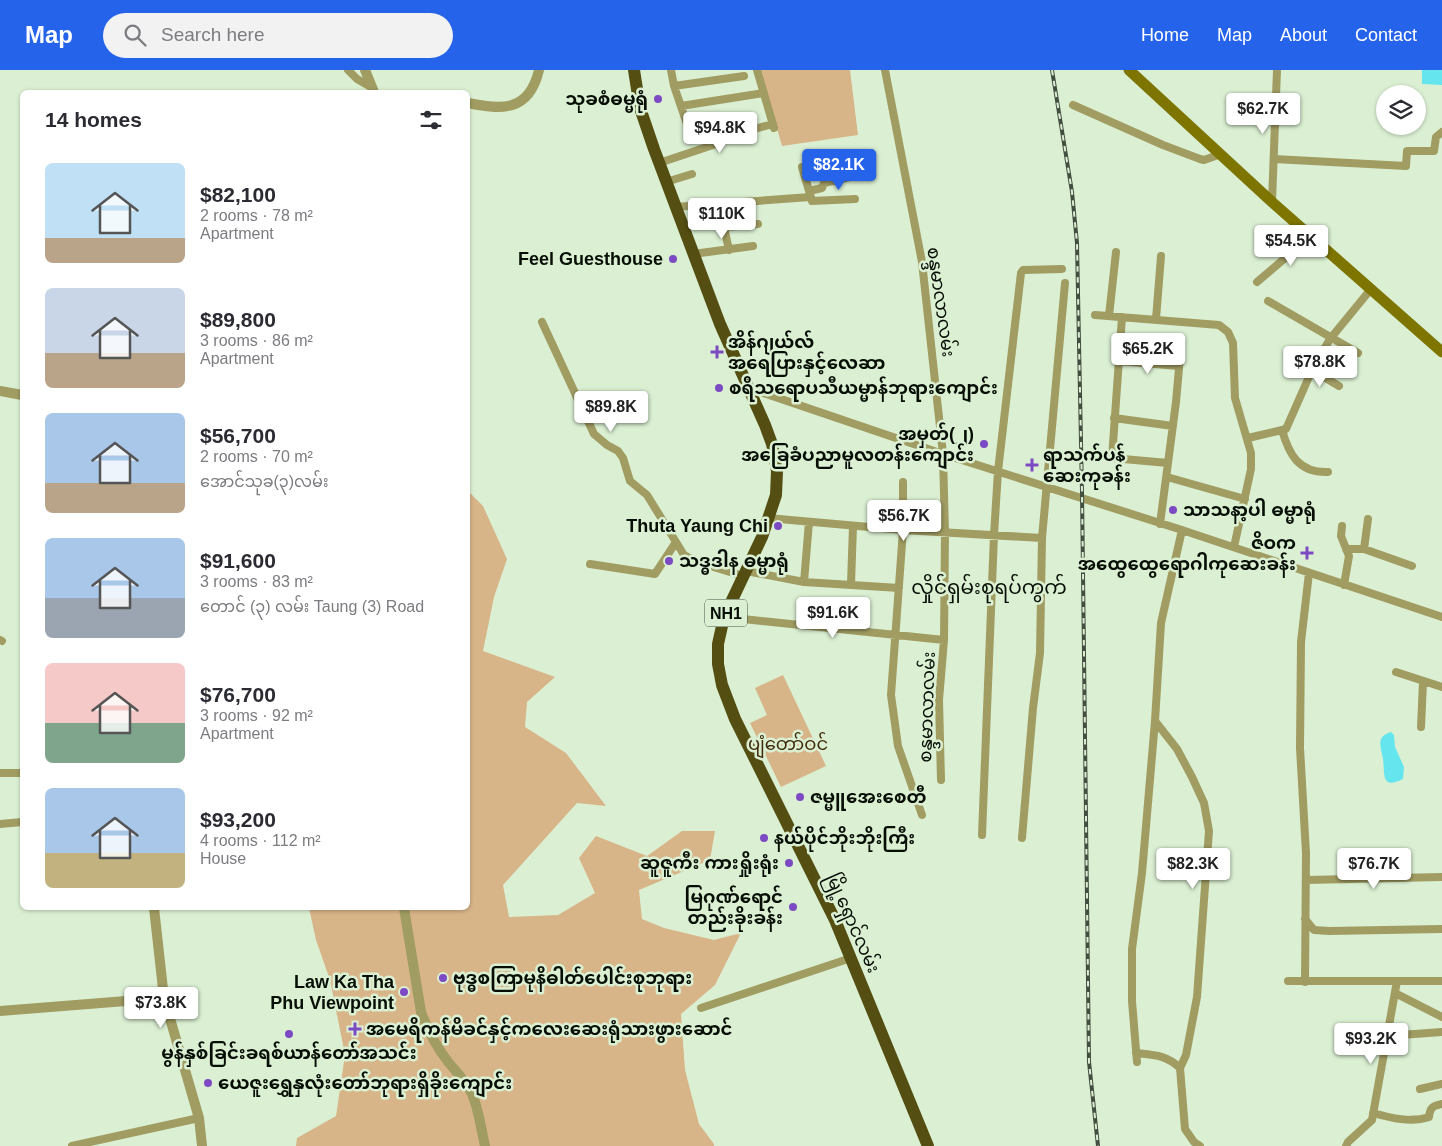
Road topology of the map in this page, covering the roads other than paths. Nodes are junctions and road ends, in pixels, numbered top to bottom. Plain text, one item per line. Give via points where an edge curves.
1 (348, 70) edge
2 (365, 70) edge
3 (539, 70) edge
4 (634, 70) edge
5 (671, 70) edge
6 (757, 70) edge
7 (885, 70) edge
8 (1128, 70) edge
9 (1277, 70) edge
10 (744, 76) dead end
11 (674, 86) junction
12 (373, 90) edge
13 (764, 93) junction
14 (470, 103) edge
15 (681, 106) junction
16 (1073, 106) dead end
17 (687, 124) dead end
18 (1442, 132) edge
19 (1221, 154) junction
20 (1274, 159) junction
21 (659, 163) junction
22 (824, 164) dead end
23 (867, 172) dead end
24 (692, 174) dead end
25 (666, 182) junction
26 (809, 194) junction
27 (855, 199) dead end
28 (1272, 202) junction
29 (702, 206) junction
30 (675, 207) junction
31 (758, 224) dead end
32 (724, 227) junction
33 (1311, 236) junction
34 (754, 246) dead end
35 (729, 250) junction
36 (1116, 252) dead end
37 (693, 254) junction
38 (1161, 256) dead end
39 (1062, 269) dead end
40 (1257, 282) dead end
41 (1066, 283) dead end
42 (1371, 289) junction
43 (1268, 301) dead end
44 (1094, 315) dead end
45 (1109, 316) junction
46 (1122, 317) junction
47 (1156, 319) junction
48 (542, 322) dead end
49 (1332, 337) junction
50 (1181, 346) dead end
51 (1358, 352) dead end
52 (1442, 352) edge
53 (1118, 361) junction
54 (1179, 366) junction
55 (1312, 370) junction
56 (1339, 386) dead end
57 (749, 388) junction
58 (0, 391) edge
59 (20, 395) edge
60 (1114, 418) junction
61 (1173, 426) junction
62 (1282, 430) junction
63 (1248, 438) junction
64 (943, 454) junction
65 (1168, 463) junction
66 (998, 471) junction
67 (1328, 472) dead end
68 (1167, 477) junction
69 (903, 482) dead end
70 (1047, 486) junction
71 (1244, 499) junction
72 (768, 518) junction
73 (1368, 519) dead end
74 (809, 522) junction
75 (1160, 524) junction
76 (853, 526) junction
77 (1342, 526) dead end
78 (902, 530) junction
79 (1182, 530) junction
80 (945, 532) junction
81 (994, 535) junction
82 (1042, 538) junction
83 (676, 542) junction
84 (1234, 547) junction
85 (1346, 549) junction
86 (1364, 549) junction
87 (590, 564) dead end
88 (1412, 566) dead end
89 (1309, 572) junction
90 (744, 574) junction
91 (804, 582) junction
92 (851, 584) junction
93 (1344, 585) junction
94 (899, 588) junction
95 (724, 617) junction
96 (1442, 617) edge
97 (896, 635) junction
98 (944, 640) junction
99 (1396, 672) dead end
100 (1423, 682) junction
101 (1442, 688) edge
102 (1155, 721) junction
103 (1421, 727) dead end
104 (0, 773) edge
105 (20, 773) edge
106 (940, 780) dead end
107 (922, 815) dead end
108 (20, 822) edge
109 (0, 824) edge
110 (982, 835) dead end
111 (1022, 838) dead end
112 (1442, 877) edge
113 (1306, 880) junction
114 (154, 910) edge
115 (404, 910) edge
116 (1305, 919) junction
117 (1442, 928) edge
118 (851, 958) junction
119 (1288, 981) dead end
120 (1397, 981) junction
121 (1442, 981) edge
122 (1305, 982) junction
123 (1395, 994) junction
124 (164, 998) junction
125 (701, 1008) dead end
126 (0, 1011) edge
127 (1442, 1017) edge
128 (1442, 1032) edge
129 (1387, 1036) junction
130 (1136, 1053) junction
131 (1137, 1062) dead end
132 (1180, 1068) junction
133 (1442, 1084) edge
134 (1420, 1089) dead end
135 (1442, 1104) edge
136 (1373, 1113) junction
137 (199, 1118) junction
138 (72, 1146) edge
139 (202, 1146) edge
140 (485, 1146) edge
141 (928, 1146) edge
142 (1200, 1146) edge
143 (1346, 1146) edge

1 - 12 street
2 - 12 street
3 - 14 street via 530,91 519,102 505,108
4 - 21 highway, မြို့ရှောင်လမ်း / NH1 via 640,108
5 - 11 street
6 - 13 street
7 - 64 street, စန္ဒမာလာလမ်း via 922,262
8 - 19 main road
9 - 20 street
10 - 11 street
11 - 15 street
13 - 15 street
13 - 21 street via 774,127 716,139 713,144
15 - 17 street
16 - 19 street via 1200,159
18 - 20 street via 1436,137 1434,151 1407,151 1406,166
19 - 28 main road
20 - 28 street
21 - 25 highway, မြို့ရှောင်လမ်း / NH1
22 - 26 street via 802,167
23 - 26 street via 824,184
24 - 25 street
25 - 30 highway, မြို့ရှောင်လမ်း / NH1
26 - 27 street via 815,202
26 - 29 street
28 - 33 main road
29 - 30 street
29 - 32 street via 707,223
30 - 37 highway, မြို့ရှောင်လမ်း / NH1
31 - 32 street
32 - 35 street
33 - 40 street
33 - 42 main road
34 - 35 street
35 - 37 street
36 - 45 street
37 - 57 highway, မြို့ရှောင်လမ်း / NH1
38 - 47 street
39 - 66 street via 1023,270 1021,273
41 - 70 street
42 - 49 street
42 - 52 main road
43 - 49 street
44 - 45 street
45 - 46 street
46 - 47 street
46 - 53 street
47 - 63 street via 1220,325 1228,332 1233,343 1235,398
48 - 83 street via 594,434 618,450 630,481 647,494
49 - 51 street
49 - 55 street
50 - 54 street
53 - 54 street
53 - 60 street
54 - 61 street
55 - 56 street
55 - 62 street via 1286,429
57 - 64 street
57 - 72 highway, မြို့ရှောင်လမ်း / NH1 via 766,425 777,471 776,495
58 - 59 street
60 - 61 street
60 - 65 street via 1112,458
61 - 65 street
62 - 63 street
62 - 67 street via 1298,463 1308,469
63 - 71 street via 1251,469
64 - 66 street
64 - 80 street, စန္ဒမာလာလမ်း
65 - 68 street
66 - 70 street
66 - 81 street
68 - 71 street
68 - 75 street
69 - 78 street
70 - 75 street
70 - 82 street
71 - 84 street
72 - 74 street
72 - 90 highway, မြို့ရှောင်လမ်း / NH1
73 - 86 street
74 - 76 street
74 - 91 street
75 - 79 street
76 - 78 street
76 - 92 street
77 - 85 street via 1341,536
78 - 80 street
78 - 94 street
79 - 84 street
79 - 102 street via 1162,623
80 - 81 street
80 - 98 street, စန္ဒမာလာလမ်း
81 - 82 street
81 - 110 street
82 - 111 street via 1040,653
83 - 87 street via 655,574
83 - 90 street via 684,555 697,562
84 - 89 street
85 - 86 street
85 - 93 street via 1349,556
86 - 88 street
89 - 93 street
89 - 113 street via 1301,642 1300,748
90 - 91 street
90 - 95 highway, မြို့ရှောင်လမ်း / NH1
91 - 92 street
92 - 94 street
93 - 96 street
94 - 97 street
95 - 97 street
95 - 118 highway, မြို့ရှောင်လမ်း / NH1 via 718,644 722,684 735,718
97 - 98 street
97 - 107 street via 891,695 898,746
98 - 106 street, စန္ဒမာလာလမ်း via 939,700
99 - 100 street
100 - 101 street
100 - 103 street
102 - 130 street via 1132,949
102 - 132 street via 1177,749 1192,777 1204,803 1209,831 1197,997 1186,1055
104 - 105 street
108 - 109 street
112 - 113 street
113 - 116 street
114 - 124 street
115 - 140 street via 418,998 426,1025 448,1062 472,1093
116 - 117 street via 1314,930
116 - 122 street
118 - 125 street
118 - 141 highway, မြို့ရှောင်လမ်း / NH1
119 - 122 street
120 - 121 street
120 - 122 street
120 - 123 street
123 - 127 street
123 - 129 street
124 - 126 street
124 - 137 street
128 - 129 street
129 - 136 street
130 - 131 street
130 - 132 street via 1164,1057
132 - 142 street via 1185,1129
133 - 134 street
135 - 136 street via 1430,1109 1429,1116 1424,1118 1396,1119
136 - 143 street via 1372,1120
137 - 138 street
137 - 139 street

